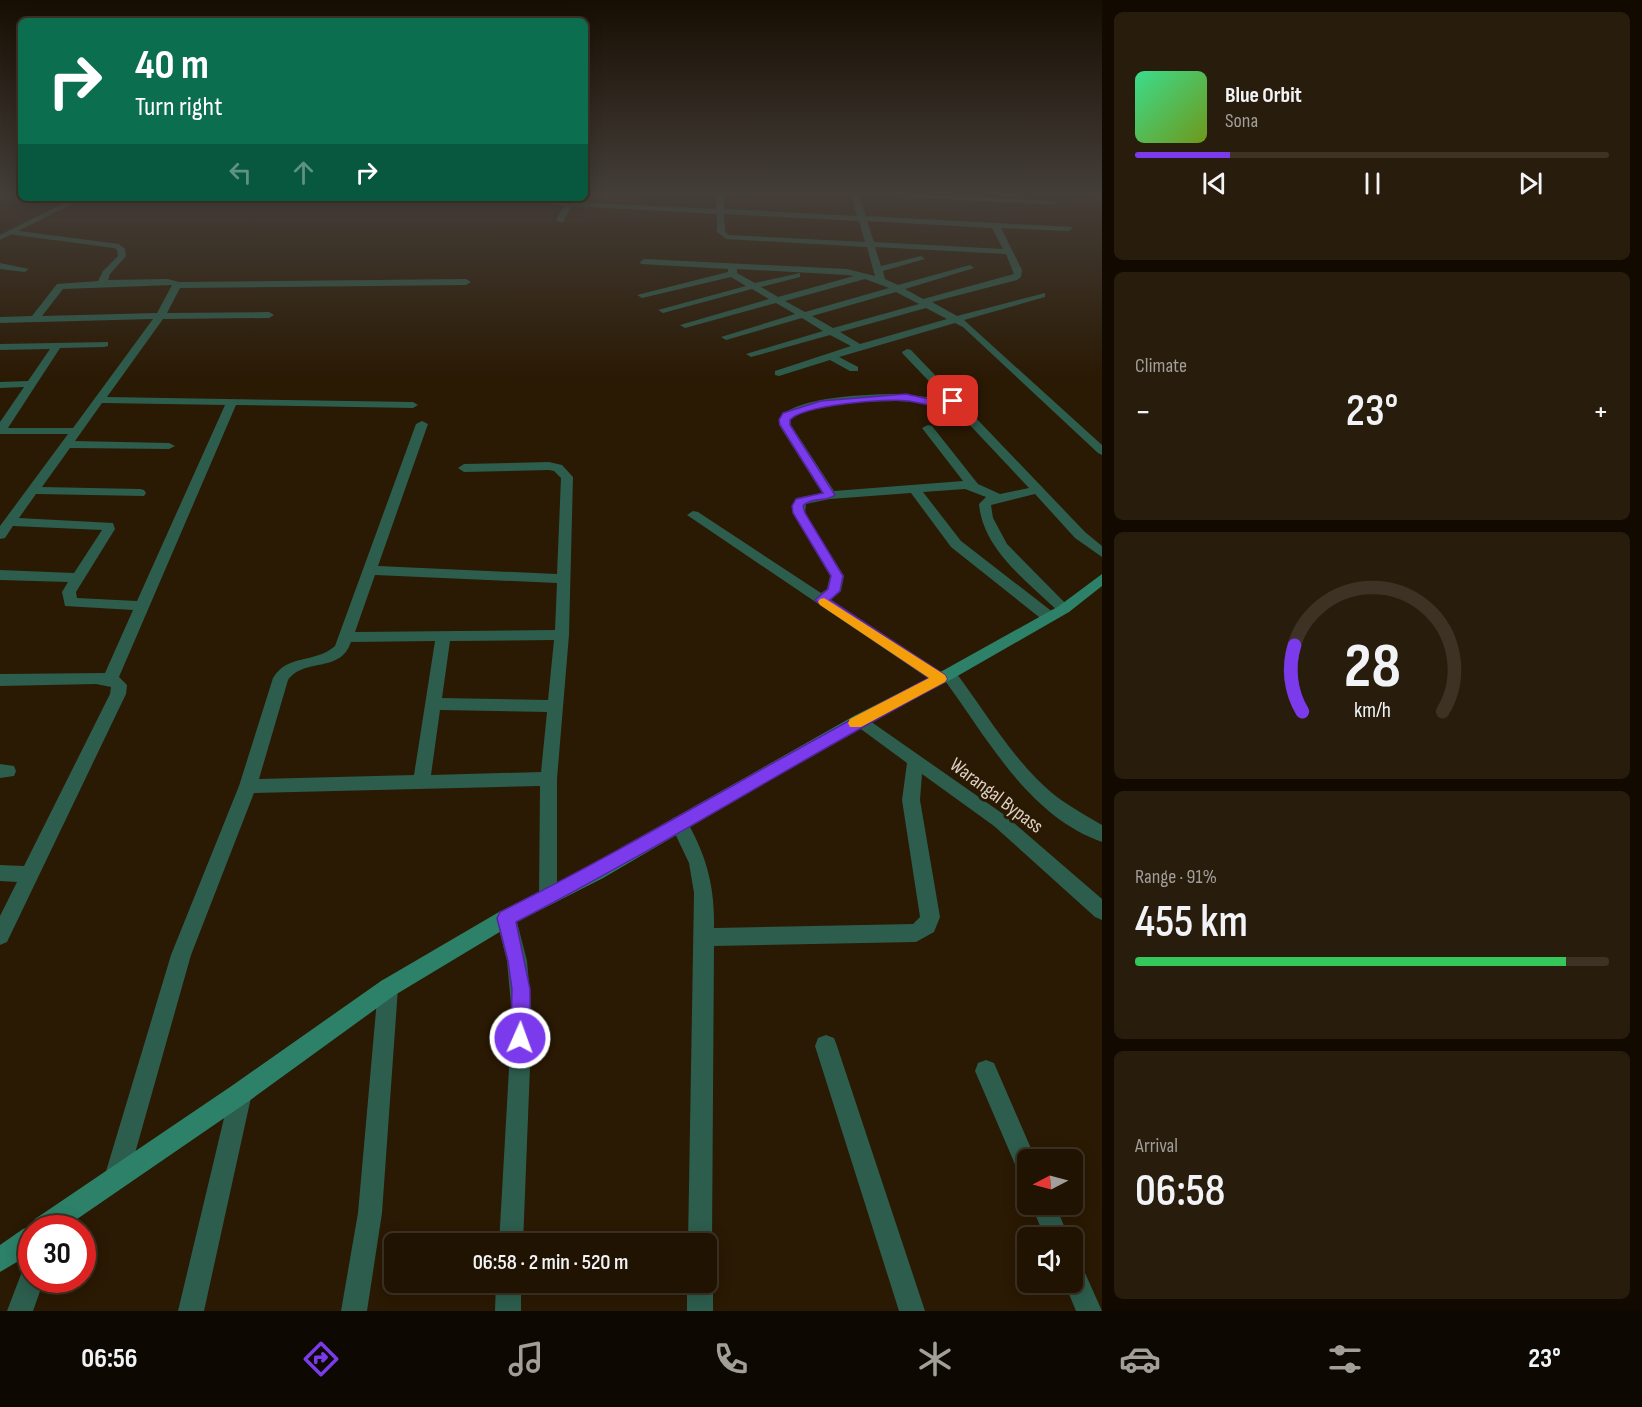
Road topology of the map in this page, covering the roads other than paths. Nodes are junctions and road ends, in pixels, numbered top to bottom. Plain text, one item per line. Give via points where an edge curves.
1 (122, 256) edge
2 (873, 256) edge
3 (1011, 256) edge
4 (921, 259) dead end
5 (644, 261) dead end
6 (0, 266) edge
7 (970, 268) dead end
8 (25, 269) dead end
9 (733, 270) junction
10 (797, 275) dead end
11 (876, 275) junction
12 (466, 282) dead end
13 (102, 283) junction
14 (177, 285) junction
15 (753, 287) junction
16 (894, 289) junction
17 (1042, 295) dead end
18 (642, 296) dead end
19 (777, 302) junction
20 (925, 303) junction
21 (663, 310) dead end
22 (161, 315) junction
23 (269, 315) dead end
24 (802, 316) junction
25 (35, 318) junction
26 (956, 319) junction
27 (0, 320) edge
28 (685, 325) dead end
29 (830, 332) junction
30 (726, 337) dead end
31 (105, 344) dead end
32 (57, 345) junction
33 (0, 347) edge
34 (859, 347) junction
35 (907, 352) dead end
36 (751, 354) dead end
37 (830, 356) junction
38 (854, 369) dead end
39 (779, 373) dead end
40 (31, 384) junction
41 (0, 385) edge
42 (98, 400) junction
43 (953, 401) junction
44 (232, 402) junction
45 (414, 405) dead end
46 (422, 424) dead end
47 (928, 428) dead end
48 (75, 431) junction
49 (67, 444) junction
50 (169, 446) dead end
51 (1102, 451) edge
52 (464, 468) dead end
53 (974, 487) junction
54 (914, 489) junction
55 (32, 490) junction
56 (1037, 490) junction
57 (140, 493) dead end
58 (830, 495) junction
59 (998, 498) junction
60 (693, 515) dead end
61 (9, 522) junction
62 (0, 535) edge
63 (1102, 553) edge
64 (369, 570) junction
65 (0, 575) edge
66 (78, 578) junction
67 (564, 579) junction
68 (1102, 579) edge
69 (821, 600) junction
70 (142, 606) junction
71 (1057, 613) junction
72 (562, 635) junction
73 (443, 636) junction
74 (346, 638) junction
75 (945, 676) junction
76 (110, 679) junction
77 (0, 680) edge
78 (433, 704) junction
79 (556, 706) junction
80 (860, 720) junction
81 (915, 762) junction
82 (549, 779) junction
83 (421, 783) junction
84 (248, 786) junction
85 (678, 823) junction
86 (1102, 834) edge
87 (0, 873) edge
88 (29, 875) junction
89 (548, 896) junction
90 (1102, 912) edge
91 (506, 918) junction
92 (0, 936) edge
93 (705, 937) junction
94 (388, 988) junction
95 (826, 1046) dead end
96 (986, 1071) dead end
97 (241, 1093) junction
98 (1020, 1149) edge
99 (117, 1178) junction
100 (65, 1215) edge
101 (512, 1233) edge
102 (700, 1233) edge
103 (18, 1248) edge
104 (0, 1260) edge
105 (27, 1293) edge
106 (509, 1293) edge
107 (700, 1293) edge
108 (1081, 1293) edge
109 (20, 1311) edge
110 (191, 1311) edge
111 (354, 1311) edge
112 (508, 1311) edge
113 (700, 1311) edge
114 (912, 1311) edge
115 (1089, 1311) edge

1 - 13 street
2 - 11 street
3 - 20 street via 1018,270 1014,278
4 - 11 street
5 - 9 street
6 - 8 street
7 - 16 street
9 - 11 street
9 - 15 street
9 - 18 street
10 - 15 street
11 - 16 street
11 - 19 street
12 - 14 street
13 - 14 street
13 - 25 street via 60,286
14 - 22 street
15 - 19 street
15 - 21 street
16 - 20 street
16 - 24 street
17 - 26 street
19 - 24 street
19 - 28 street
20 - 26 street
20 - 29 street
22 - 23 street
22 - 25 street
22 - 42 street
24 - 29 street
24 - 30 street
25 - 27 street
26 - 34 street
26 - 51 street
29 - 34 street
29 - 36 street
31 - 32 street
32 - 33 street
32 - 40 street
34 - 37 street
35 - 43 street
37 - 38 street
37 - 39 street
40 - 41 street
40 - 48 street via 0,431
42 - 44 street
42 - 48 street
43 - 56 street
43 - 58 street via 933,403 906,397 821,404 787,415 785,425
44 - 45 street
44 - 70 street
46 - 64 street
47 - 53 street
48 - 49 street
49 - 50 street
49 - 55 street
52 - 67 street via 549,466 564,472
53 - 54 street
53 - 59 street
54 - 58 street
54 - 71 street via 956,544
55 - 57 street
55 - 61 street
56 - 59 street
56 - 63 street
58 - 69 street via 806,498 798,506 837,576 834,591
59 - 71 street via 988,500 984,511 1000,544
60 - 69 street
61 - 62 street
61 - 66 street via 108,526 110,529
64 - 67 street
64 - 74 street
65 - 66 street
66 - 70 street via 69,592 70,603
67 - 72 street
68 - 71 main road
69 - 75 street
70 - 76 street
71 - 75 main road
72 - 73 street
72 - 79 street
73 - 74 street
73 - 78 street
74 - 84 street via 335,657 286,670
75 - 80 main road
75 - 86 street via 1025,777 1073,818
76 - 77 street
76 - 88 street via 119,686 118,694
78 - 79 street
78 - 83 street
79 - 82 street
80 - 81 street, Warangal Bypass
80 - 85 main road
81 - 90 street, Warangal Bypass via 1000,821
81 - 93 street via 910,800 930,917 927,926 916,933
82 - 83 street
82 - 89 street
83 - 84 street
84 - 99 street via 181,955
85 - 89 main road
85 - 93 street via 698,856 703,878
87 - 88 street
88 - 92 street
89 - 91 main road
91 - 94 main road
91 - 101 street via 517,961 522,1016
93 - 102 street
94 - 97 main road
94 - 111 street via 370,1213
95 - 114 street
96 - 98 street
97 - 99 main road
97 - 110 street
99 - 100 main road
103 - 104 main road
105 - 109 street
106 - 112 street
107 - 113 street
108 - 115 street

